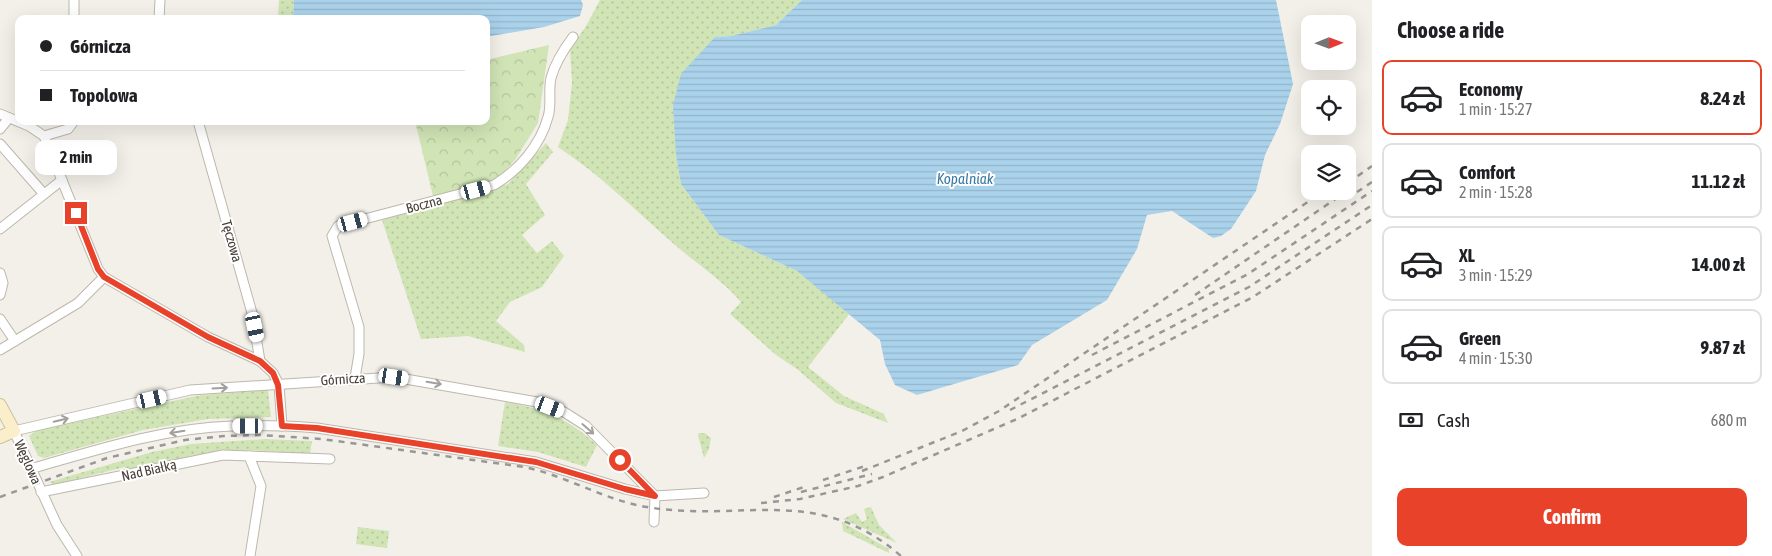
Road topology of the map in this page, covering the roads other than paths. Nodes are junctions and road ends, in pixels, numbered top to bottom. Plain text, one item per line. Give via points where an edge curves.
1 (74, 0) edge
2 (160, 0) edge
3 (74, 15) edge
4 (159, 15) edge
5 (573, 38) dead end
6 (0, 114) edge
7 (9, 118) junction
8 (15, 120) edge
9 (26, 125) edge
10 (71, 125) edge
11 (199, 125) edge
12 (0, 129) edge
13 (44, 136) junction
14 (0, 144) edge
15 (62, 180) junction
16 (44, 194) junction
17 (0, 229) edge
18 (0, 274) edge
19 (104, 277) junction
20 (0, 295) edge
21 (0, 319) edge
22 (15, 341) junction
23 (0, 350) edge
24 (260, 361) junction
25 (355, 378) junction
26 (278, 385) junction
27 (0, 405) edge
28 (282, 426) junction
29 (14, 431) junction
30 (0, 437) edge
31 (249, 456) junction
32 (330, 459) dead end
33 (30, 469) junction
34 (42, 492) junction
35 (704, 493) dead end
36 (655, 496) junction
37 (654, 522) dead end
38 (77, 556) edge
39 (250, 556) edge

1 - 3 street
2 - 4 street
5 - 25 street, Boczna via 564,49 551,78 549,116 543,131 513,174 494,185 338,226 334,230 332,236 359,327
6 - 7 street
7 - 8 street
7 - 12 street
9 - 13 street
10 - 13 street via 68,129
11 - 24 street, Tęczowa via 252,313
13 - 15 street
14 - 16 street
15 - 16 street
15 - 19 street
16 - 17 street
18 - 20 street via 3,283
19 - 22 street via 78,303
19 - 24 street via 208,337
21 - 22 street
22 - 23 street
24 - 26 street via 273,373
25 - 26 street, Górnicza
25 -> 36 street, Górnicza via 394,377 466,388 537,402 564,412 586,426
26 - 28 street
29 -> 26 street, Górnicza via 190,390
27 - 29 street, Węglowa
28 -> 33 street via 231,426 176,432
28 - 36 street via 317,428 536,462
29 - 30 street, Górnicza
29 - 33 street, Węglowa
31 - 32 street, Nad Białką
31 - 34 street, Nad Białką via 223,455 193,460
31 - 39 street via 261,486
33 - 34 street, Węglowa
34 - 38 street via 57,525
35 - 36 street
36 - 37 street

